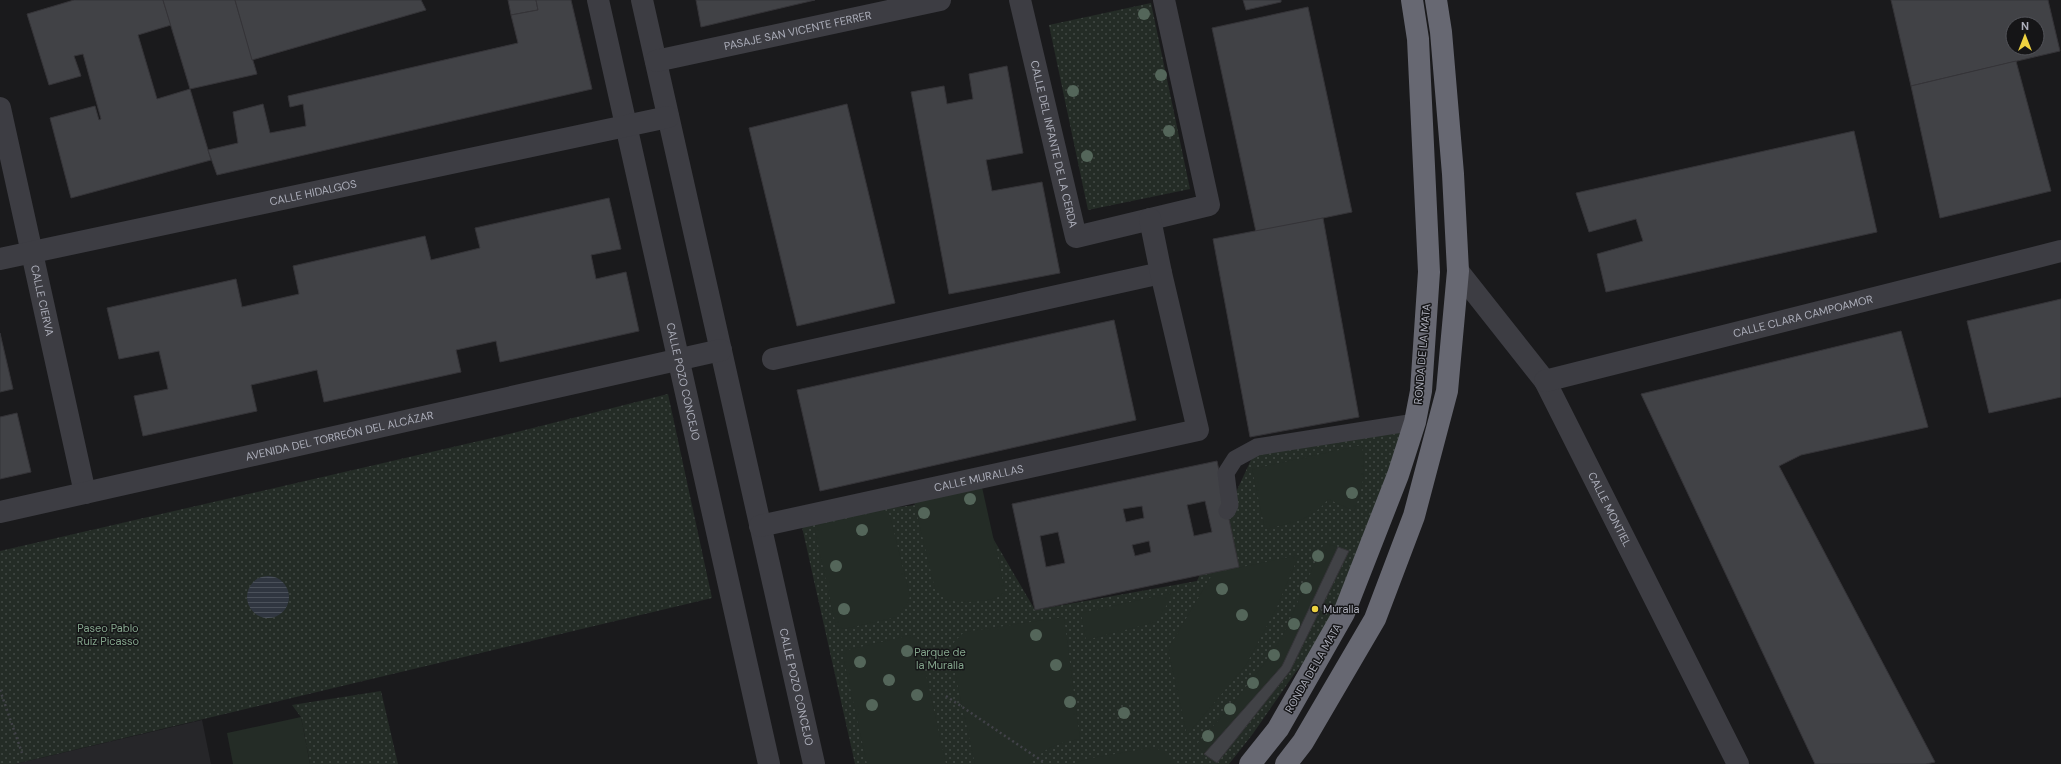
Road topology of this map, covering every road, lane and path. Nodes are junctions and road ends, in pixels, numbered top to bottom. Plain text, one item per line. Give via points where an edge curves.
1 (598, 0) edge
2 (642, 0) edge
3 (940, 0) edge
4 (1020, 0) edge
5 (1164, 0) edge
6 (1412, 0) edge
7 (1436, 0) edge
8 (656, 61) junction
9 (0, 108) edge
10 (668, 117) junction
11 (626, 125) junction
12 (1150, 219) junction
13 (2061, 251) edge
14 (32, 252) junction
15 (0, 259) edge
16 (1458, 271) junction
17 (1161, 273) junction
18 (721, 350) junction
19 (680, 358) junction
20 (773, 360) dead end
21 (1545, 381) junction
22 (1415, 422) junction
23 (86, 493) junction
24 (1227, 510) dead end
25 (0, 512) edge
26 (760, 526) junction
27 (0, 690) edge
28 (946, 696) dead end
29 (22, 753) dead end
30 (1045, 763) edge
31 (769, 764) edge
32 (814, 764) edge
33 (1250, 764) edge
34 (1286, 764) edge
35 (1738, 764) edge

1 - 11 street, CALLE POZO CONCEJO
2 - 8 street, CALLE POZO CONCEJO
3 - 8 street, PASAJE SAN VICENTE FERRER
4 - 12 street, CALLE DEL INFANTE DE LA CERDA via 1076,237
5 - 12 street, CALLE DEL INFANTE DE LA CERDA via 1209,205
6 - 22 highway, RONDA DE LA MATA via 1418,39 1429,272 1421,391
7 - 16 highway via 1453,174
8 - 10 street, CALLE POZO CONCEJO
9 - 14 street, CALLE CIERVA
10 - 11 street, CALLE HIDALGOS
10 - 18 street, CALLE POZO CONCEJO
11 - 14 street, CALLE HIDALGOS
11 - 19 street, CALLE POZO CONCEJO
12 - 17 street
13 - 21 street, CALLE CLARA CAMPOAMOR
14 - 15 street, CALLE HIDALGOS
14 - 23 street, CALLE CIERVA
16 - 21 street, CALLE MONTIEL
16 - 34 highway via 1447,391 1414,516 1375,619 1303,742
17 - 20 street
17 - 26 street, CALLE MURALLAS via 1198,430
18 - 19 street, AVENIDA DEL TORREÓN DEL ALCÁZAR
18 - 26 street, CALLE POZO CONCEJO
19 - 23 street, AVENIDA DEL TORREÓN DEL ALCÁZAR
19 - 31 street, CALLE POZO CONCEJO
21 - 35 street, CALLE MONTIEL
22 - 24 lane via 1257,447 1235,459 1226,473 1230,505
22 - 33 highway, RONDA DE LA MATA via 1398,475 1344,613 1278,729
23 - 25 street, AVENIDA DEL TORREÓN DEL ALCÁZAR
26 - 32 street, CALLE POZO CONCEJO
27 - 29 path
28 - 30 path

